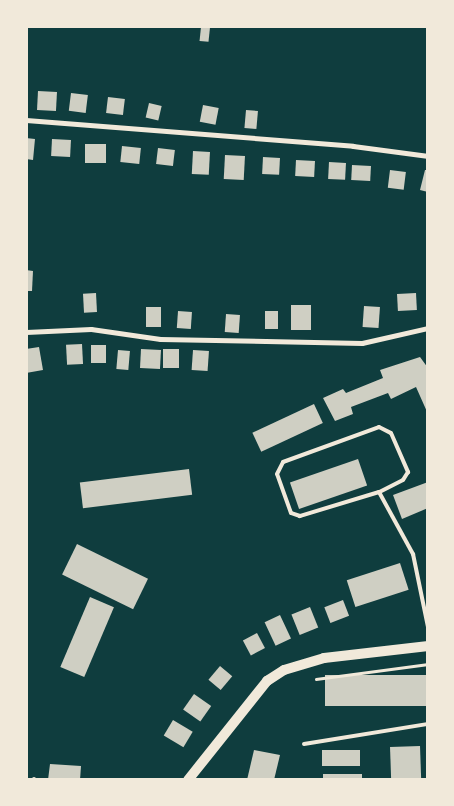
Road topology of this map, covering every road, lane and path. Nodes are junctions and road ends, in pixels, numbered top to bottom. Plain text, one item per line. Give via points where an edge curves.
1 (26, 120) edge
2 (428, 156) edge
3 (428, 328) edge
4 (26, 332) edge
5 (378, 492) junction
6 (428, 627) edge
7 (428, 646) edge
8 (428, 664) edge
9 (316, 679) dead end
10 (428, 724) edge
11 (304, 744) dead end
12 (188, 780) edge

1 - 2 street via 353,146
3 - 4 street via 362,343 160,339 91,329
5 - 5 lane via 403,480 408,472 391,433 380,427 283,462 277,474 291,513 300,516
5 - 6 lane via 413,554
7 - 12 main road via 324,658 284,670 267,681
8 - 9 path
10 - 11 lane

